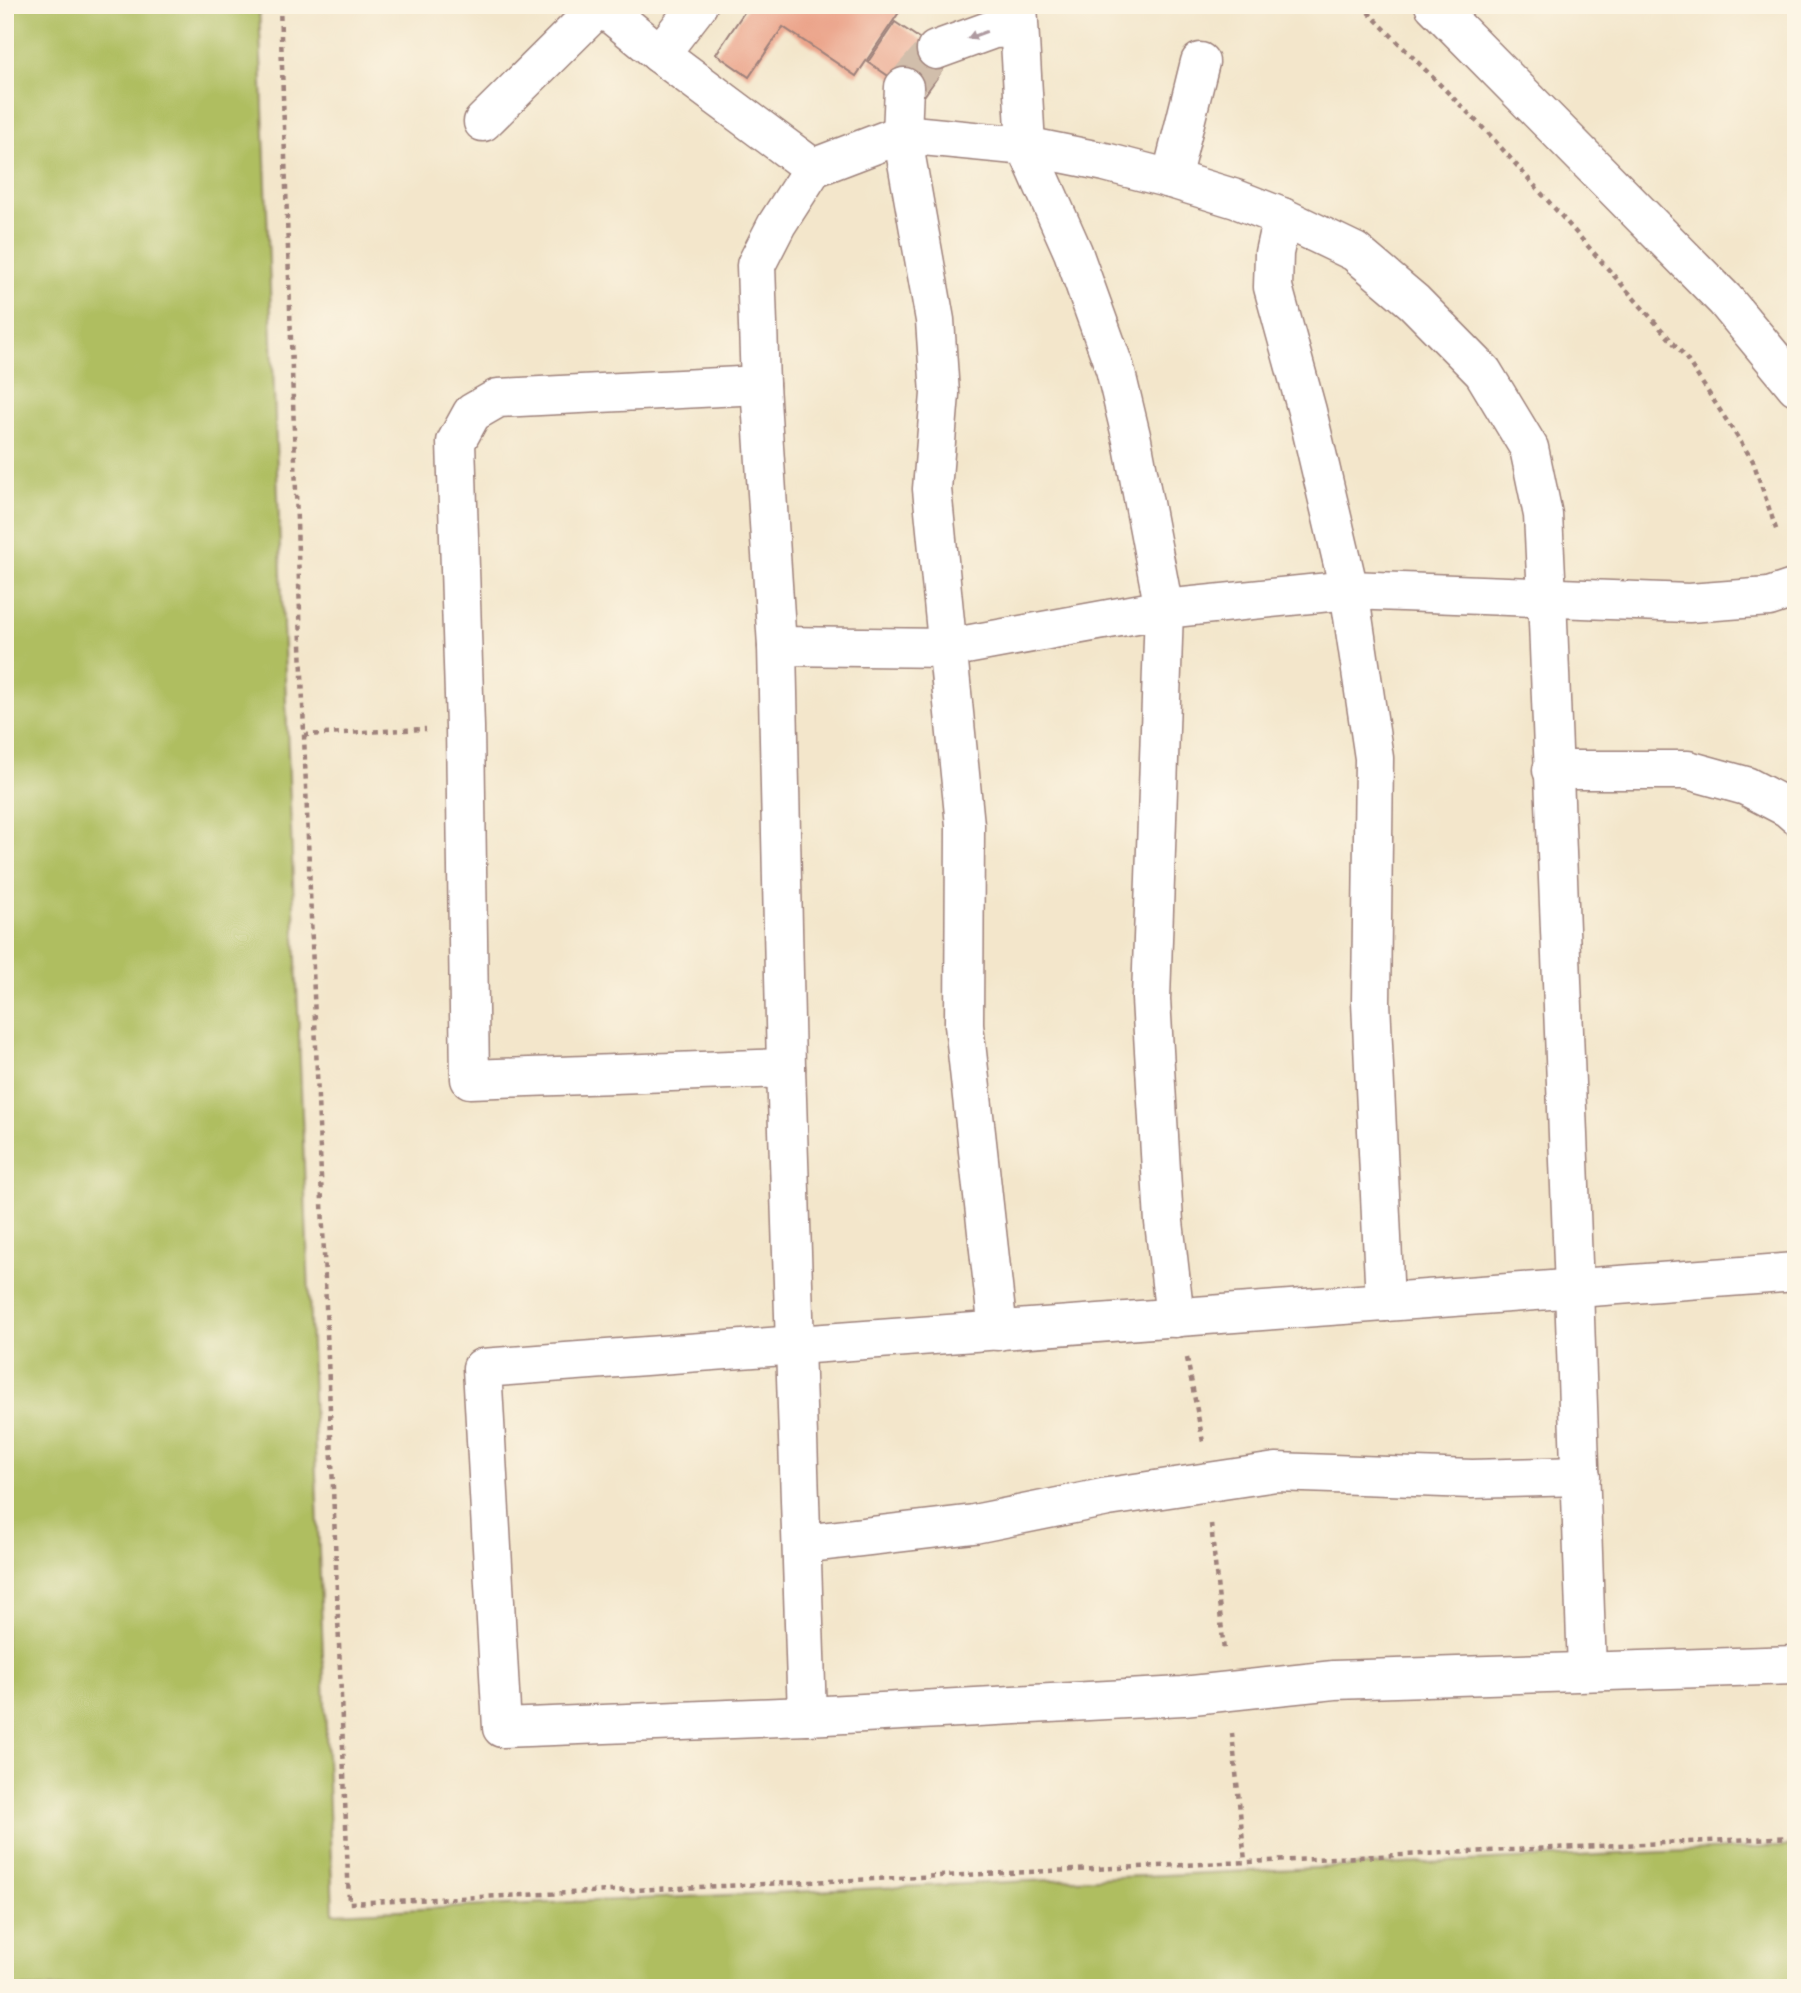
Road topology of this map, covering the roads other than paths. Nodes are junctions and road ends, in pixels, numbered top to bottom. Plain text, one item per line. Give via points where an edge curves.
1 (698, 5) edge
2 (1434, 5) edge
3 (600, 6) edge
4 (1018, 16) edge
5 (936, 50) tunnel mouth
6 (660, 54) junction
7 (1200, 62) dead end
8 (904, 87) tunnel mouth
9 (483, 122) dead end
10 (902, 134) junction
11 (1026, 146) junction
12 (813, 168) junction
13 (1171, 179) junction
14 (1282, 217) junction
15 (760, 386) junction
16 (1796, 386) edge
17 (1796, 588) edge
18 (1349, 590) junction
19 (1547, 596) junction
20 (1164, 609) junction
21 (777, 646) junction
22 (949, 648) junction
23 (1552, 770) junction
24 (1796, 816) edge
25 (786, 1068) junction
26 (1796, 1272) edge
27 (1574, 1289) junction
28 (1385, 1302) junction
29 (1175, 1318) junction
30 (998, 1331) junction
31 (795, 1345) junction
32 (1581, 1476) junction
33 (802, 1544) junction
34 (1796, 1665) edge
35 (1587, 1671) junction
36 (807, 1716) junction

1 - 6 street
2 - 16 street via 1725,300
3 - 6 street
3 - 9 street
4 -> 5 street
4 - 11 street
6 - 12 street
7 - 13 street
8 - 10 street
10 - 11 street
10 - 12 street
10 - 22 street via 935,320 940,394 932,489
11 - 13 street
11 - 20 street via 1073,252 1115,369
12 - 15 street via 756,265
13 - 14 street
14 - 18 street via 1273,287
14 - 19 street via 1355,252 1414,302 1483,372 1529,447 1543,514
15 - 21 street
15 - 25 street via 498,398 472,413 456,442 470,1079
17 - 19 street via 1769,597 1689,603
18 - 19 street
18 - 20 street
18 - 28 street via 1374,758 1371,1002
19 - 23 street
20 - 22 street
20 - 29 street via 1151,999 1164,1222
21 - 22 street
21 - 25 street
22 - 30 street via 965,825 964,1025
23 - 24 street via 1688,770 1746,786
23 - 27 street
25 - 31 street
26 - 27 street
27 - 28 street
27 - 32 street
28 - 29 street
29 - 30 street
30 - 31 street
31 - 33 street
31 - 36 street via 482,1368 502,1728
32 - 33 street via 1472,1479 1276,1472 1108,1497 974,1524
32 - 35 street
33 - 36 street
34 - 35 street
35 - 36 street via 1334,1680 1183,1696

